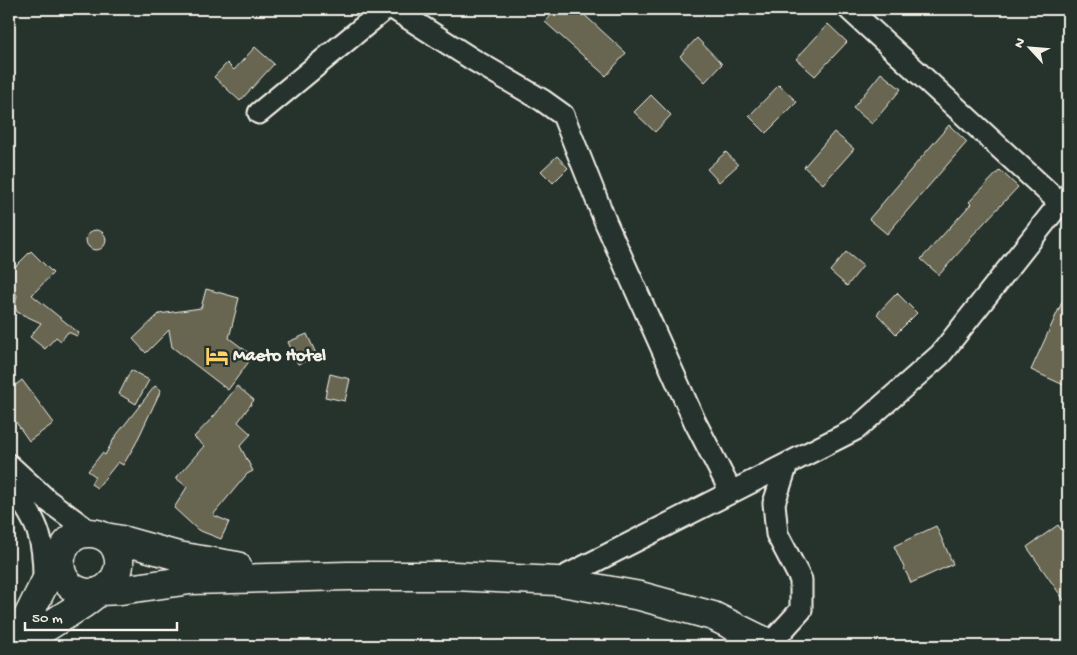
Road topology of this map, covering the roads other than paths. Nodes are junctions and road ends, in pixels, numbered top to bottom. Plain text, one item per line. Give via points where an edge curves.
1 (385, 9) edge
2 (394, 9) edge
3 (849, 9) edge
4 (259, 113) dead end
5 (1064, 199) edge
6 (787, 464) junction
7 (9, 465) edge
8 (9, 484) edge
9 (731, 492) junction
10 (97, 535) junction
11 (64, 548) junction
12 (348, 576) junction
13 (556, 581) junction
14 (44, 584) junction
15 (100, 591) junction
16 (772, 645) edge
17 (15, 646) edge

1 - 4 street
2 - 9 street via 563,115 606,223 695,422
3 - 5 street
5 - 6 street via 940,355 856,429
6 - 9 street
6 - 16 street via 774,503 776,526 801,580 801,610
7 - 10 street via 47,500
8 - 14 street via 30,513 41,538
9 - 13 street
10 - 11 street via 75,537
10 - 12 street via 212,562
10 - 15 street via 112,543 119,561 114,579
11 - 14 street
11 - 15 street via 60,563 69,585 84,592
12 - 13 street via 454,576
12 - 15 street via 190,580
13 - 16 street via 640,596 713,616
14 - 17 street
15 - 17 street via 38,635

